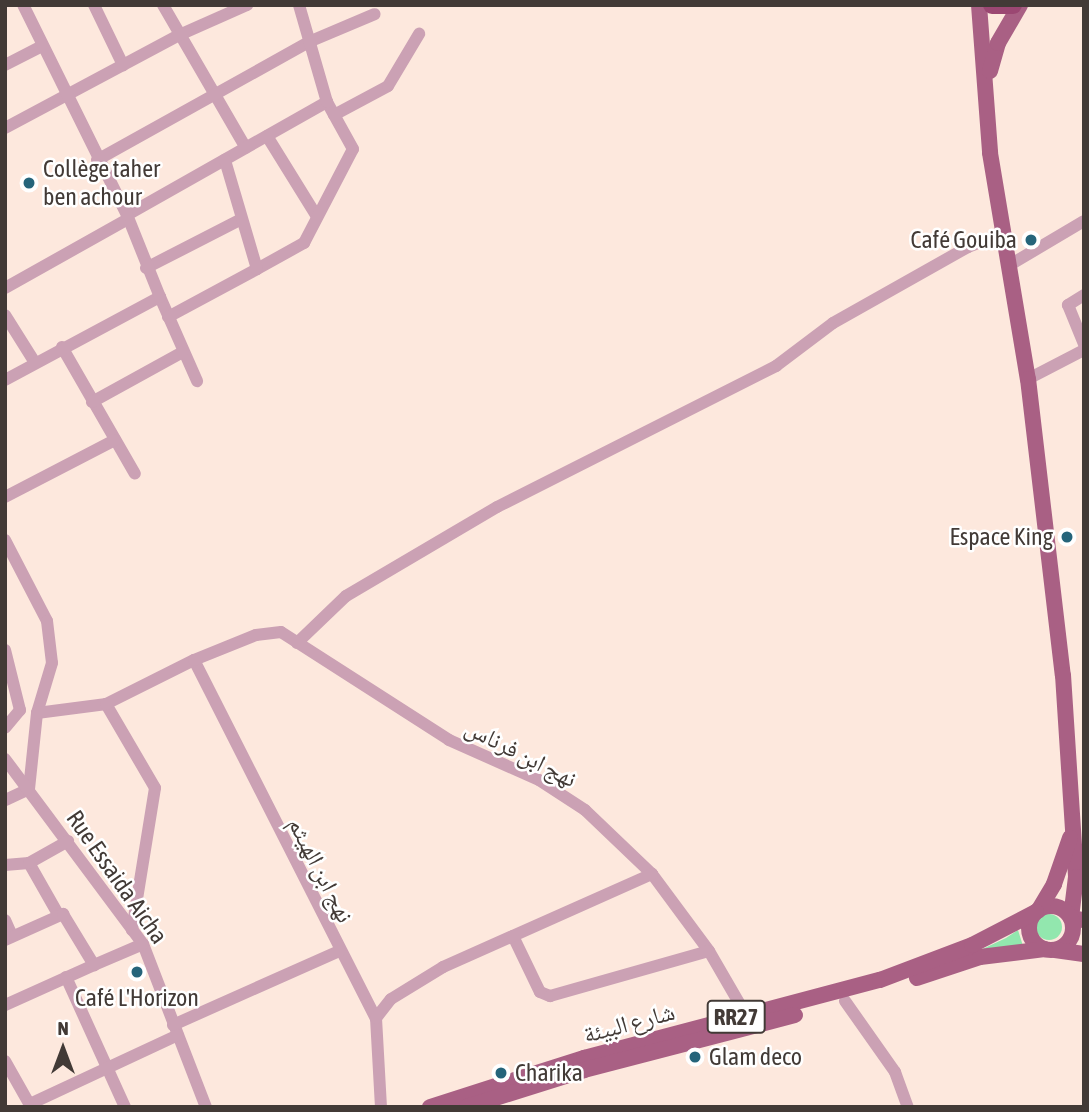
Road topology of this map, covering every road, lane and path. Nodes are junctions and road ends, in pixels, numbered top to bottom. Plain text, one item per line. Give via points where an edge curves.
1 (94, 5) edge
2 (163, 5) edge
3 (247, 5) edge
4 (299, 5) edge
5 (979, 5) edge
6 (992, 5) edge
7 (1013, 5) edge
8 (1020, 5) edge
9 (25, 6) edge
10 (375, 14) dead end
11 (419, 34) dead end
12 (177, 36) junction
13 (311, 41) junction
14 (43, 46) junction
15 (5, 65) edge
16 (123, 65) junction
17 (986, 83) junction
18 (214, 94) junction
19 (65, 96) junction
20 (327, 102) junction
21 (334, 116) junction
22 (5, 128) edge
23 (267, 136) junction
24 (246, 148) junction
25 (97, 160) junction
26 (225, 160) junction
27 (316, 215) junction
28 (127, 217) junction
29 (240, 220) junction
30 (1084, 222) edge
31 (1002, 234) junction
32 (1008, 266) junction
33 (146, 268) junction
34 (257, 269) junction
35 (5, 288) edge
36 (1084, 295) edge
37 (160, 297) junction
38 (5, 315) edge
39 (168, 317) junction
40 (1084, 344) edge
41 (62, 347) junction
42 (1084, 350) edge
43 (181, 353) junction
44 (34, 361) junction
45 (1028, 379) junction
46 (5, 380) edge
47 (197, 381) dead end
48 (92, 402) junction
49 (115, 440) junction
50 (135, 474) dead end
51 (5, 497) edge
52 (8, 546) edge
53 (5, 565) edge
54 (297, 643) junction
55 (5, 650) edge
56 (194, 660) junction
57 (106, 704) junction
58 (37, 713) junction
59 (5, 728) edge
60 (5, 759) edge
61 (29, 789) junction
62 (5, 800) edge
63 (1071, 835) junction
64 (68, 841) junction
65 (29, 863) junction
66 (1076, 863) junction
67 (5, 865) edge
68 (652, 874) junction
69 (1084, 887) edge
70 (1037, 911) junction
71 (58, 914) junction
72 (1077, 919) edge
73 (5, 920) edge
74 (132, 930) junction
75 (513, 936) junction
76 (9, 938) edge
77 (143, 944) junction
78 (1050, 949) junction
79 (339, 951) junction
80 (709, 951) junction
81 (1084, 954) edge
82 (94, 965) junction
83 (66, 977) junction
84 (845, 1001) junction
85 (5, 1006) edge
86 (376, 1018) junction
87 (749, 1020) junction
88 (176, 1030) junction
89 (5, 1062) edge
90 (109, 1066) junction
91 (19, 1085) junction
92 (5, 1092) edge
93 (31, 1105) edge
94 (125, 1107) edge
95 (206, 1107) edge
96 (381, 1107) edge
97 (430, 1107) edge
98 (467, 1107) edge
99 (908, 1107) edge

1 - 16 street
2 - 12 street
3 - 12 street
4 - 13 street
5 - 17 main road
6 - 7 highway
8 - 17 main road via 998,43
9 - 14 street
10 - 13 street
11 - 21 street via 388,86
12 - 16 street
12 - 18 street
13 - 18 street
13 - 20 street
14 - 15 street
14 - 19 street
16 - 19 street
17 - 31 main road
18 - 24 street
18 - 25 street
19 - 22 street
19 - 25 street
20 - 21 street
20 - 23 street
21 - 27 street via 352,152
23 - 24 street
23 - 27 street
24 - 26 street
25 - 28 street
26 - 28 street
26 - 29 street
27 - 34 street via 304,243
28 - 33 street
28 - 35 street
29 - 33 street
29 - 34 street
30 - 32 street
31 - 32 main road
31 - 54 street via 968,247 833,323 773,368 497,507 346,596
32 - 45 main road
33 - 37 street
34 - 39 street
36 - 40 street via 1068,305
37 - 39 street
37 - 41 street
38 - 44 street
39 - 43 street
41 - 44 street
41 - 48 street
42 - 45 street
43 - 47 street
43 - 48 street
44 - 46 street
45 - 63 main road via 1063,675
48 - 49 street
49 - 50 street
49 - 51 street
52 - 53 street
52 - 58 street via 51,637 52,663
54 - 56 street, نهج ابن فرناس via 276,630
54 - 68 street, نهج ابن فرناس via 449,740 560,793 597,820
55 - 59 street via 20,710
56 - 57 street
56 - 79 street, نهج ابن الهيثم
57 - 58 street
57 - 74 street via 155,788
58 - 61 street
60 - 61 street, Rue Essaida Aicha
61 - 62 street
61 - 64 street, Rue Essaida Aicha
63 - 66 main road
63 - 70 main road via 1054,884
64 - 65 street
64 - 74 street, Rue Essaida Aicha
65 - 67 street
65 - 71 street
66 - 69 main road
66 - 72 main road
68 - 75 street
68 - 80 street, نهج ابن فرناس
70 - 72 main road via 1058,908
70 - 78 main road via 1030,933
70 - 87 main road, شارع البيئة / RR27 via 905,972
71 - 76 street
71 - 82 street via 66,916
72 - 78 main road via 1072,935
73 - 76 street
74 - 77 street, Rue Essaida Aicha
75 - 80 street via 545,996
75 - 86 street via 433,973 391,999
77 - 82 street
77 - 88 street, Rue Essaida Aicha
78 - 81 main road, RR27
78 - 84 main road, شارع البيئة / RR27 via 960,962
79 - 86 street, نهج ابن الهيثم
79 - 88 street
80 - 87 street, نهج ابن فرناس
82 - 83 street
83 - 85 street
83 - 90 street
84 - 87 main road, شارع البيئة / RR27
84 - 99 street via 895,1072
86 - 96 street, نهج ابن الهيثم
87 - 97 main road, شارع البيئة / RR27 via 584,1058
87 - 98 main road, شارع البيئة / RR27
88 - 90 street
88 - 95 street, Rue Essaida Aicha
89 - 91 street
90 - 93 street
90 - 94 street
91 - 92 street
91 - 93 street

